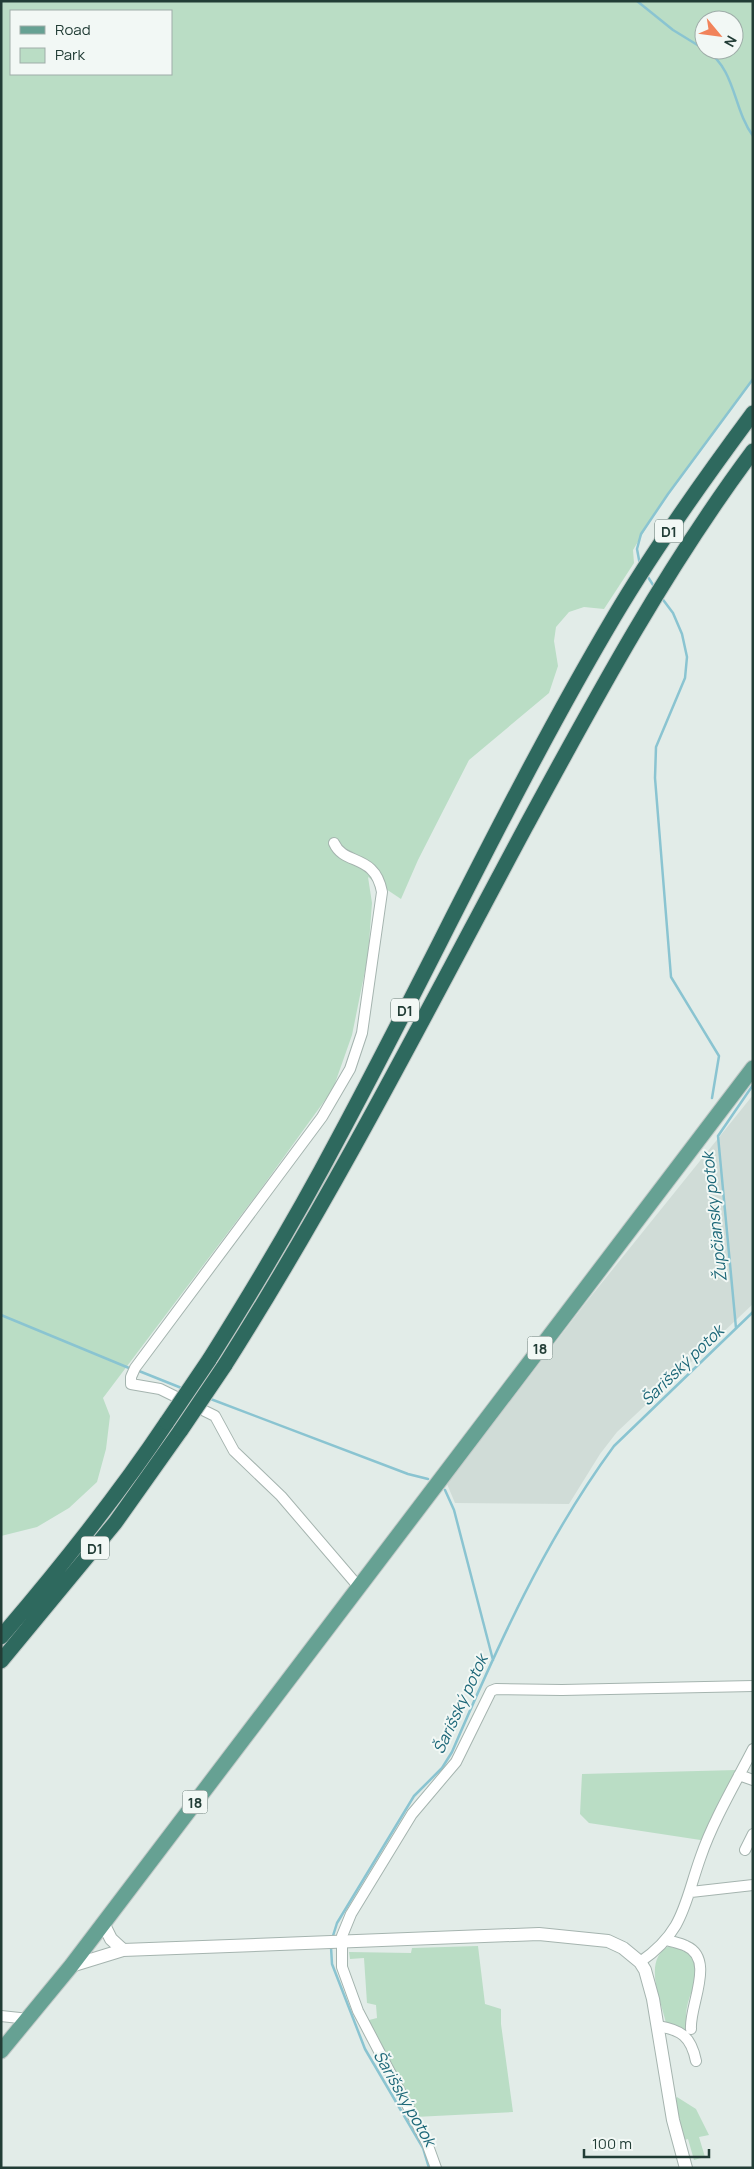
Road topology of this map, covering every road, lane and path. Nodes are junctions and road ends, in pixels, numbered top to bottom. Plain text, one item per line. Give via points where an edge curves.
1 (753, 413) edge
2 (753, 451) edge
3 (334, 843) dead end
4 (753, 1068) edge
5 (358, 1586) junction
6 (1, 1637) edge
7 (1, 1662) edge
8 (753, 1686) edge
9 (753, 1749) edge
10 (739, 1775) junction
11 (753, 1780) edge
12 (753, 1834) edge
13 (745, 1850) dead end
14 (753, 1885) edge
15 (691, 1892) junction
16 (103, 1923) junction
17 (667, 1940) junction
18 (341, 1942) junction
19 (123, 1950) junction
20 (640, 1962) junction
21 (71, 1966) junction
22 (1, 2016) edge
23 (29, 2019) junction
24 (658, 2026) junction
25 (691, 2029) dead end
26 (1, 2051) edge
27 (696, 2061) dead end
28 (436, 2168) edge
29 (686, 2168) edge

1 - 6 highway, D1, bridge via 665,536 593,654 521,783 338,1139 250,1294 138,1466 78,1546
2 - 7 highway, D1, bridge via 690,541 614,665 319,1211 225,1365 115,1523
3 - 5 street via 340,852 372,869 382,892 369,995 357,1052 322,1117 135,1368 131,1384 160,1389 215,1416 234,1450 281,1496
4 - 5 main road, 18
5 - 16 main road, 18
8 - 18 street via 496,1689 491,1692 456,1762 412,1814 368,1884 347,1921
9 - 10 street
10 - 11 street
10 - 15 street via 701,1855
12 - 13 street
14 - 15 street
15 - 17 street
16 - 19 street via 111,1939
16 - 21 main road, 18
17 - 20 street
17 - 25 street via 687,1946 700,1966 701,1981 690,2016
18 - 19 street
18 - 20 street via 560,1935 608,1941
18 - 28 street via 342,1966 356,2005 427,2143
19 - 21 street
20 - 24 street via 653,1998
21 - 23 main road, 18
22 - 23 street
23 - 26 main road, 18
24 - 27 street via 674,2029 685,2036
24 - 29 street via 673,2120

